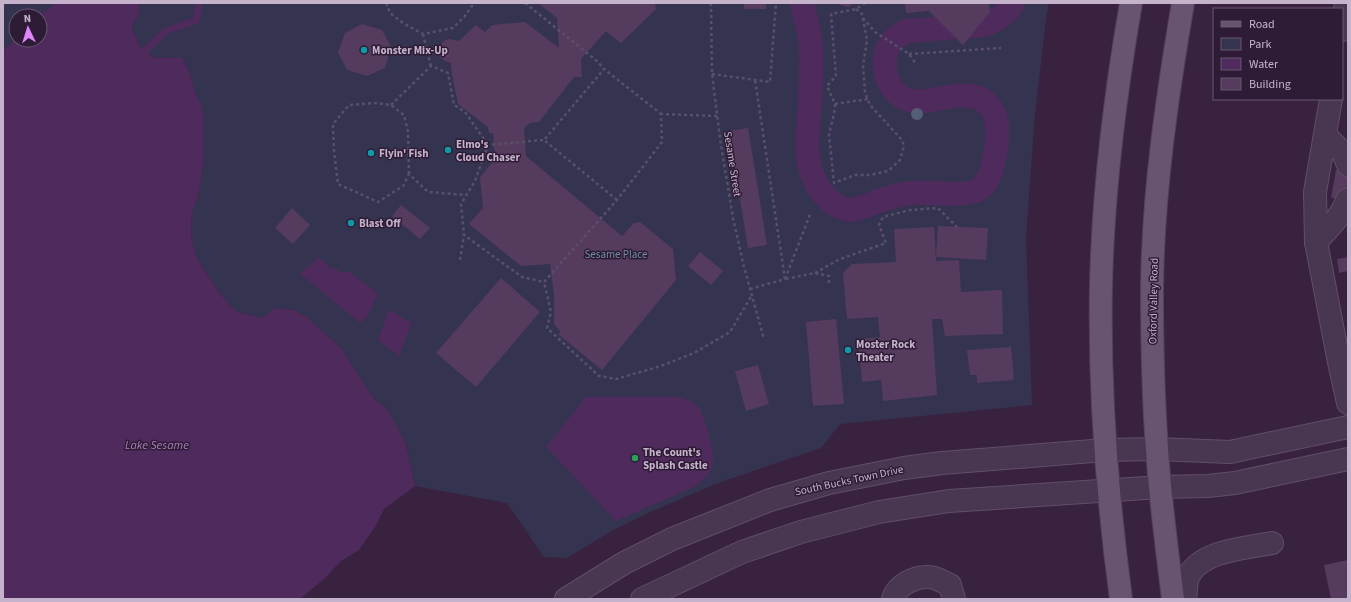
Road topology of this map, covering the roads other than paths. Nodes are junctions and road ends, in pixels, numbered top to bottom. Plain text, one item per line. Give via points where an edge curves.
1 (1131, 3) edge
2 (1183, 3) edge
3 (1346, 3) edge
4 (1343, 23) edge
5 (1331, 100) edge
6 (1325, 135) junction
7 (1348, 165) edge
8 (1347, 200) dead end
9 (1316, 242) junction
10 (1348, 403) edge
11 (1348, 427) edge
12 (1157, 449) junction
13 (1105, 450) junction
14 (1348, 459) edge
15 (1160, 487) junction
16 (1109, 491) junction
17 (1272, 543) dead end
18 (952, 592) edge
19 (566, 599) edge
20 (642, 599) edge
21 (893, 599) edge
22 (966, 599) edge
23 (1121, 599) edge
24 (1174, 599) edge
25 (1184, 599) edge

1 - 13 main road via 1116,96 1104,223 1101,285
2 - 12 main road, Oxford Valley Road via 1167,102 1155,227 1152,287
3 - 4 street
5 - 6 street
6 - 7 street via 1343,153
6 - 9 street via 1315,192
8 - 9 street via 1336,220
9 - 10 street
11 - 12 street, South Bucks Town Drive via 1230,452
12 - 13 street, South Bucks Town Drive
12 - 15 main road, Oxford Valley Road
13 - 16 main road
13 - 19 street, South Bucks Town Drive via 942,463 829,482 800,490 672,540 624,563
14 - 15 street via 1235,483
15 - 16 street
15 - 24 main road, Oxford Valley Road
16 - 20 street via 949,501 879,512 801,532 742,552
16 - 23 main road
17 - 25 street via 1214,554 1200,563 1189,575
18 - 21 street via 939,580 930,577 918,578 902,586 894,594
18 - 22 street

